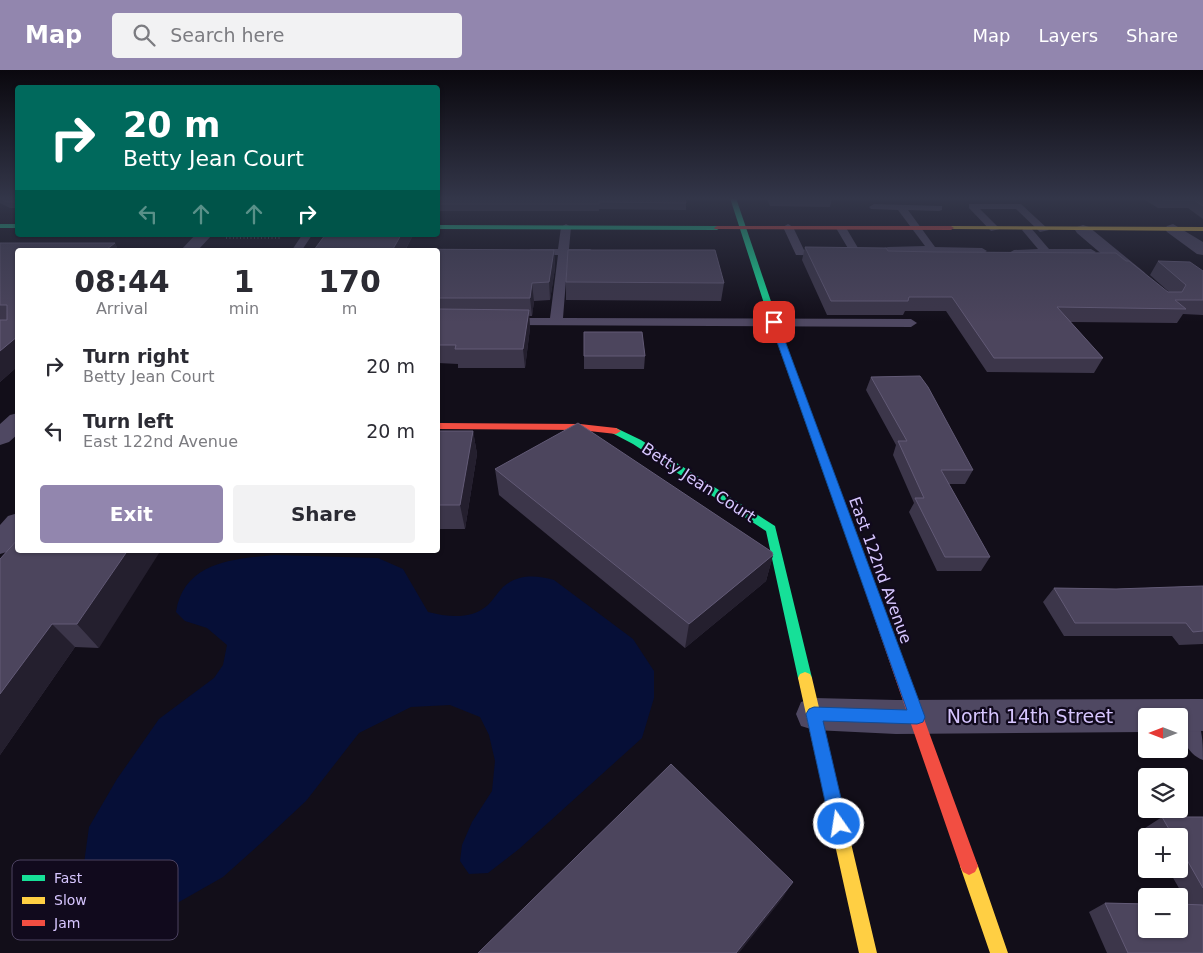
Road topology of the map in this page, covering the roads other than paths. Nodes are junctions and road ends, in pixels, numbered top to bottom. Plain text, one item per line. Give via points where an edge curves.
1 (565, 239) edge
2 (748, 239) edge
3 (794, 239) edge
4 (847, 239) edge
5 (925, 239) edge
6 (1035, 239) edge
7 (1094, 239) edge
8 (1187, 239) edge
9 (888, 250) edge
10 (929, 250) junction
11 (1203, 250) edge
12 (982, 251) edge
13 (515, 252) edge
14 (563, 252) junction
15 (600, 252) edge
16 (1046, 252) junction
17 (1090, 252) edge
18 (998, 253) edge
19 (1151, 287) edge
20 (497, 322) edge
21 (556, 322) junction
22 (774, 322) junction
23 (911, 323) dead end
24 (15, 423) edge
25 (440, 426) edge
26 (0, 437) edge
27 (15, 526) edge
28 (0, 543) edge
29 (814, 714) junction
30 (1192, 715) edge
31 (917, 717) junction
32 (1203, 749) edge
33 (868, 953) edge
34 (998, 953) edge

1 - 14 lane
2 - 22 street, East 122nd Avenue
3 - 4 lane via 800,253 856,253
5 - 10 lane
6 - 16 lane
7 - 19 street
8 - 11 street
9 - 10 lane
10 - 12 lane
13 - 14 lane
14 - 15 lane
14 - 21 lane
16 - 17 lane
16 - 18 lane
20 - 21 lane
21 - 22 lane
22 - 23 lane
22 - 31 street, East 122nd Avenue
24 - 26 street
25 - 29 street, Betty Jean Court via 580,427 615,431 771,529
27 - 28 street
29 - 31 street
29 - 33 street, Betty Jean Court
30 - 31 street, North 14th Street
30 - 32 lane
31 - 34 street, East 122nd Avenue

